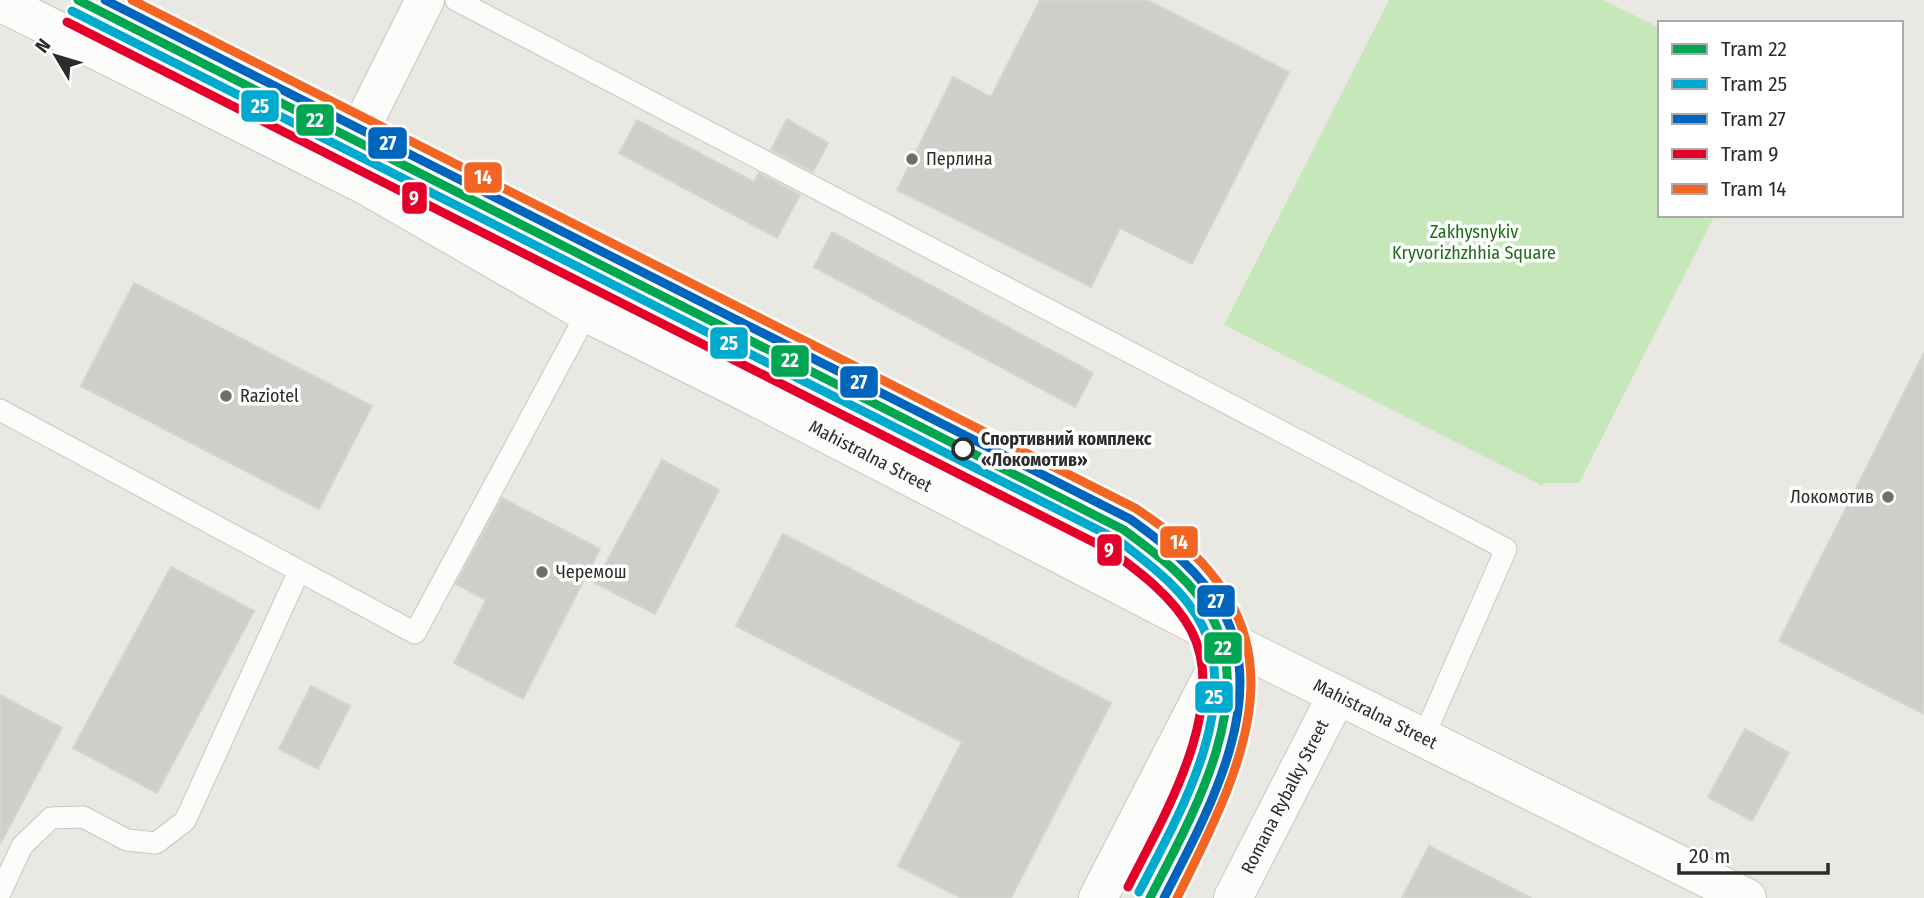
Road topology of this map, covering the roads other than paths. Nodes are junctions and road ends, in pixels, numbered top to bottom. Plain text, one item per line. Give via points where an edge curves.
1 (425, 0) edge
2 (456, 0) edge
3 (0, 2) edge
4 (336, 170) junction
5 (587, 313) junction
6 (0, 410) edge
7 (299, 571) junction
8 (1230, 642) junction
9 (1337, 695) junction
10 (1423, 738) junction
11 (0, 893) edge
12 (1098, 898) edge
13 (1233, 898) edge
14 (1746, 898) edge

1 - 4 main road
2 - 10 lane via 1506,549
3 - 4 main road, Mahistralna Street
4 - 5 main road, Mahistralna Street
5 - 7 lane via 415,633
5 - 8 main road, Mahistralna Street
6 - 7 lane
7 - 11 lane via 185,821 156,844 127,840 83,817 51,818 22,846
8 - 9 main road, Mahistralna Street
8 - 12 main road
9 - 10 main road, Mahistralna Street
9 - 13 main road, Romana Rybalky Street
10 - 14 main road, Mahistralna Street

